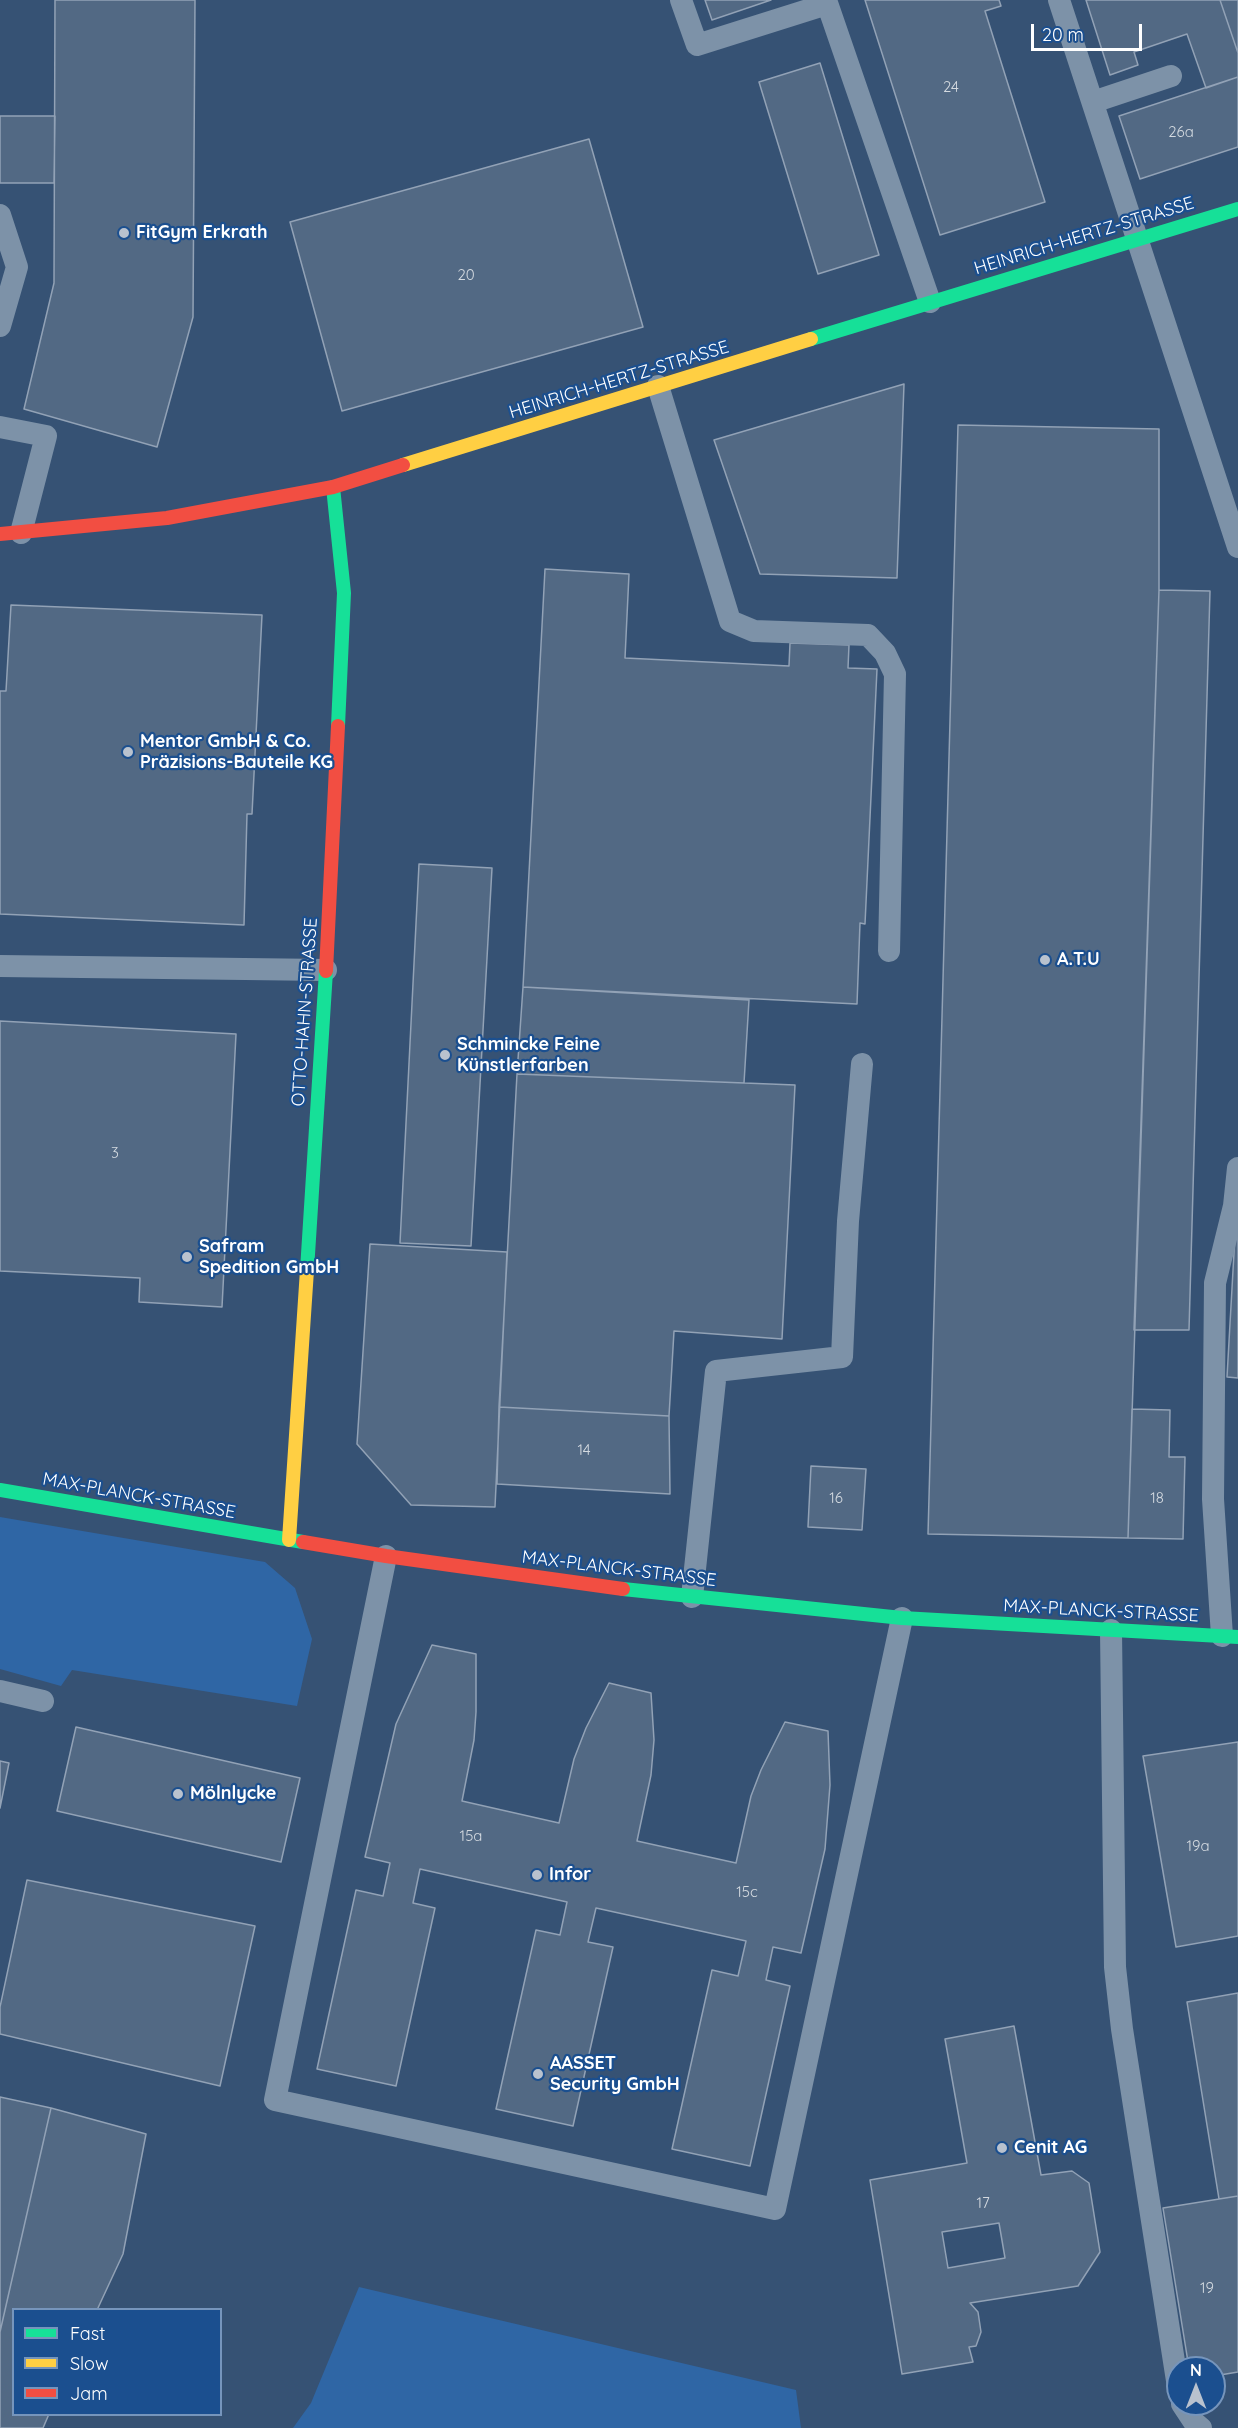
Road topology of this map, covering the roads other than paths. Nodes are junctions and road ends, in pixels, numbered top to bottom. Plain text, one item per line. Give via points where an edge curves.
1 (681, 0) edge
2 (1059, 0) edge
3 (826, 2) edge
4 (1171, 76) dead end
5 (1093, 102) junction
6 (1238, 209) edge
7 (0, 215) edge
8 (1136, 239) junction
9 (930, 302) junction
10 (0, 326) edge
11 (658, 386) junction
12 (0, 427) edge
13 (333, 487) junction
14 (10, 533) edge
15 (1238, 547) edge
16 (889, 951) dead end
17 (0, 966) edge
18 (326, 970) junction
19 (862, 1064) dead end
20 (1238, 1168) edge
21 (0, 1490) edge
22 (289, 1540) junction
23 (386, 1556) junction
24 (692, 1597) junction
25 (902, 1618) junction
26 (1111, 1630) junction
27 (1230, 1636) edge
28 (0, 1691) edge
29 (43, 1701) dead end
30 (1173, 2356) edge
31 (1190, 2416) edge
32 (1201, 2428) edge

1 - 3 lane via 697,45
2 - 5 lane
3 - 9 lane
4 - 5 lane
5 - 8 lane
6 - 8 street, HEINRICH-HERTZ-STRASSE
7 - 10 lane via 17,267
8 - 9 street, HEINRICH-HERTZ-STRASSE
8 - 15 lane
9 - 11 street, HEINRICH-HERTZ-STRASSE
11 - 13 street, HEINRICH-HERTZ-STRASSE
11 - 16 lane via 730,621 754,630 868,635 885,653 896,674
12 - 14 lane via 46,436
13 - 14 street, HEINRICH-HERTZ-STRASSE via 167,518
13 - 18 street, OTTO-HAHN-STRASSE via 344,593
17 - 18 lane
18 - 22 street, OTTO-HAHN-STRASSE
19 - 24 lane via 848,1221 842,1357 716,1371
20 - 27 lane via 1234,1206 1215,1283 1213,1499
21 - 22 street, MAX-PLANCK-STRASSE
22 - 23 street, MAX-PLANCK-STRASSE
23 - 24 street, MAX-PLANCK-STRASSE
23 - 25 lane via 275,2100 775,2209
24 - 25 street, MAX-PLANCK-STRASSE
25 - 26 street, MAX-PLANCK-STRASSE
26 - 27 street, MAX-PLANCK-STRASSE
26 - 30 lane via 1115,1967
28 - 29 lane
31 - 32 lane

